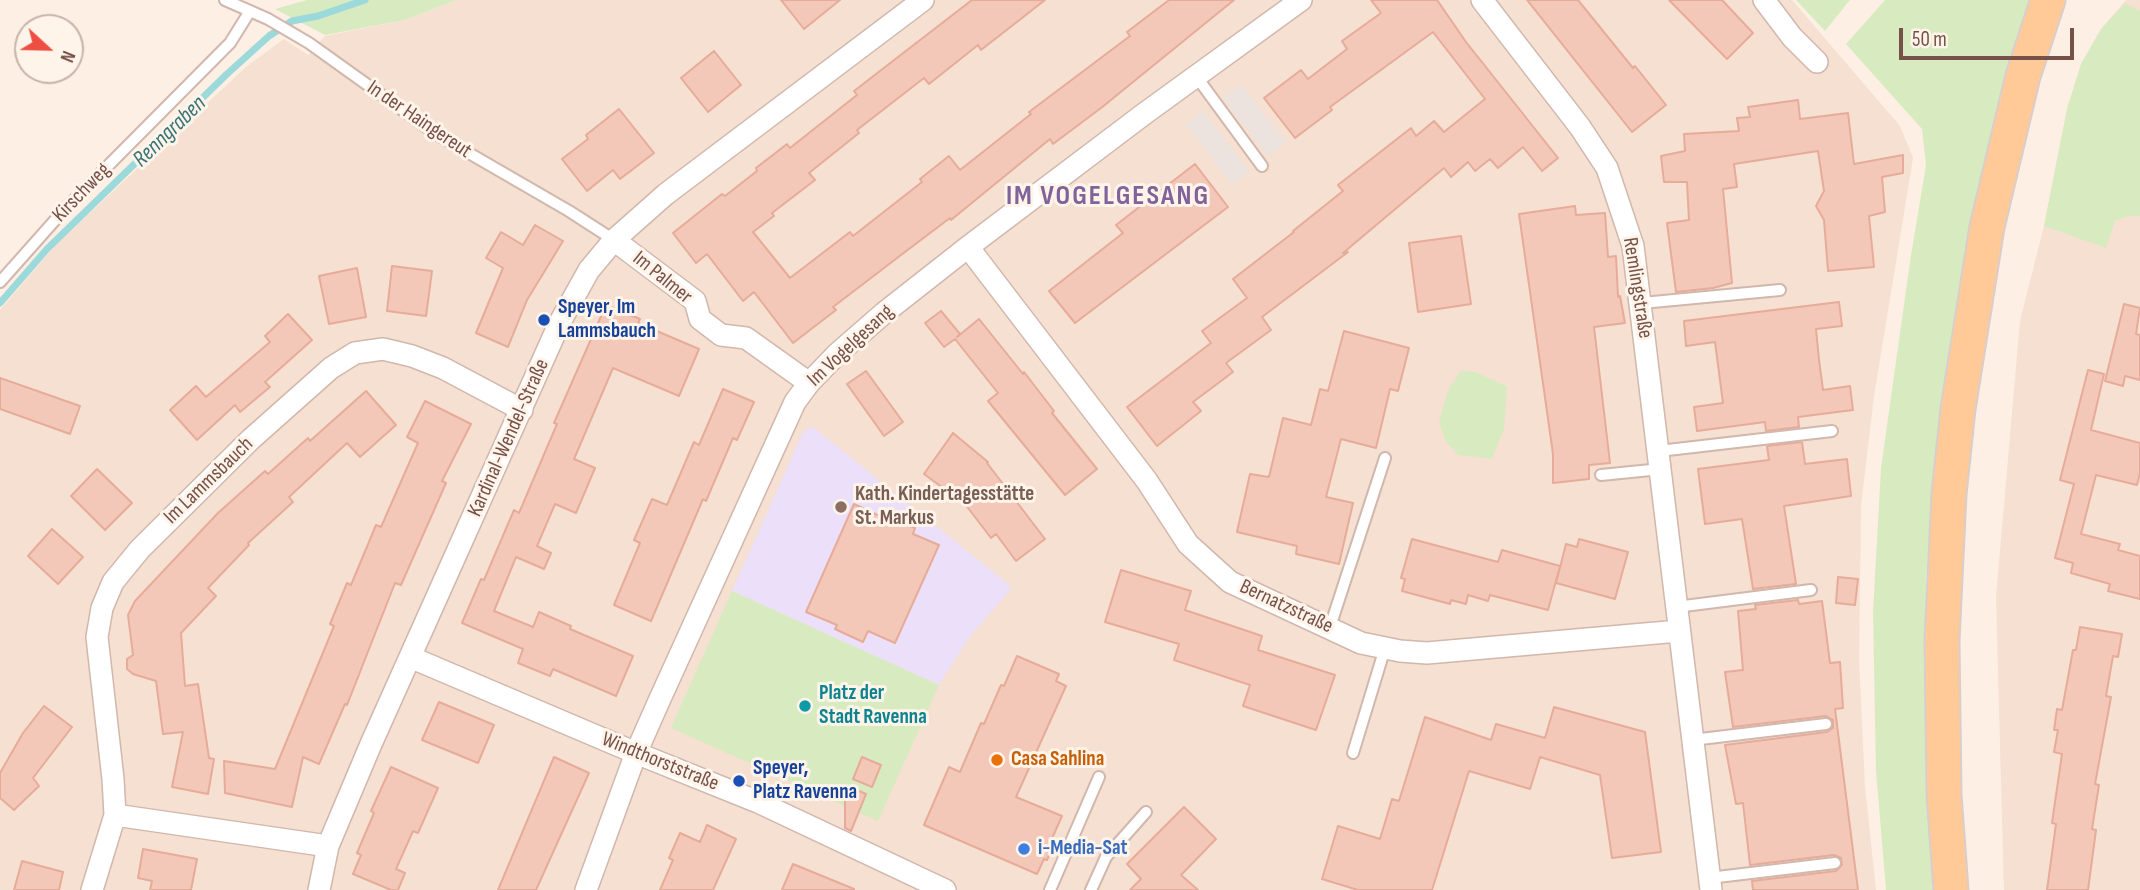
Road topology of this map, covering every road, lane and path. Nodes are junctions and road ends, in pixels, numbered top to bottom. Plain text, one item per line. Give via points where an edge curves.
1 (225, 0) edge
2 (923, 0) edge
3 (1301, 0) edge
4 (1482, 0) edge
5 (1764, 0) edge
6 (2048, 0) edge
7 (250, 11) junction
8 (1817, 62) dead end
9 (1196, 76) junction
10 (1262, 166) dead end
11 (614, 240) junction
12 (968, 247) junction
13 (0, 282) edge
14 (1780, 290) dead end
15 (1642, 303) junction
16 (809, 383) junction
17 (522, 410) junction
18 (1832, 431) dead end
19 (1385, 458) dead end
20 (1660, 460) junction
21 (1601, 475) dead end
22 (1811, 590) dead end
23 (1676, 607) junction
24 (1330, 627) junction
25 (1679, 631) junction
26 (1385, 648) junction
27 (410, 657) junction
28 (1826, 724) dead end
29 (1692, 740) junction
30 (636, 753) junction
31 (1353, 753) dead end
32 (1099, 777) dead end
33 (1146, 812) dead end
34 (115, 815) junction
35 (328, 846) junction
36 (1835, 863) dead end
37 (1710, 884) edge
38 (92, 890) edge
39 (319, 890) edge
40 (586, 890) edge
41 (945, 890) edge
42 (1050, 890) edge
43 (1091, 890) edge
44 (1951, 890) edge

1 - 7 lane, In der Haingereut
2 - 11 street, Kardinal-Wendel-Straße via 666,194
3 - 9 street, Im Vogelgesang
4 - 15 street, Remlingstraße via 1607,168 1633,246
5 - 8 street
6 - 44 main road via 2023,76 1987,228 1949,494 1942,641 1944,795
7 - 11 lane, In der Haingereut via 309,43 436,134
7 - 13 lane, Kirschweg via 230,43 64,210
9 - 10 lane
9 - 12 street, Im Vogelgesang
11 - 16 street, Im Palmer via 695,301 700,319 721,335 746,338
11 - 17 street, Kardinal-Wendel-Straße via 589,270 560,322
12 - 16 street, Im Vogelgesang via 884,313
12 - 24 street, Bernatzstraße via 1147,481 1188,544 1230,582
14 - 15 lane
15 - 20 street, Remlingstraße
16 - 30 street, Im Vogelgesang via 795,402
17 - 27 street, Kardinal-Wendel-Straße
17 - 34 street, Im Lammsbauch via 412,356 383,349 355,353 331,368 250,440 140,549 113,582 97,637
18 - 20 lane
19 - 24 lane
20 - 21 lane
20 - 23 street, Remlingstraße
22 - 23 lane
23 - 25 street, Remlingstraße
24 - 26 street, Bernatzstraße via 1361,643
25 - 26 street, Bernatzstraße via 1427,653
25 - 29 street, Remlingstraße
26 - 31 lane
27 - 30 street, Windthorststraße
27 - 35 street, Kardinal-Wendel-Straße
28 - 29 lane
29 - 37 street, Remlingstraße
30 - 40 street, Im Vogelgesang
30 - 41 street, Windthorststraße via 758,802
32 - 42 lane
33 - 43 lane via 1107,857
34 - 35 street
34 - 38 street, Im Lammsbauch
35 - 39 street, Kardinal-Wendel-Straße
36 - 37 lane, Remlingstraße

